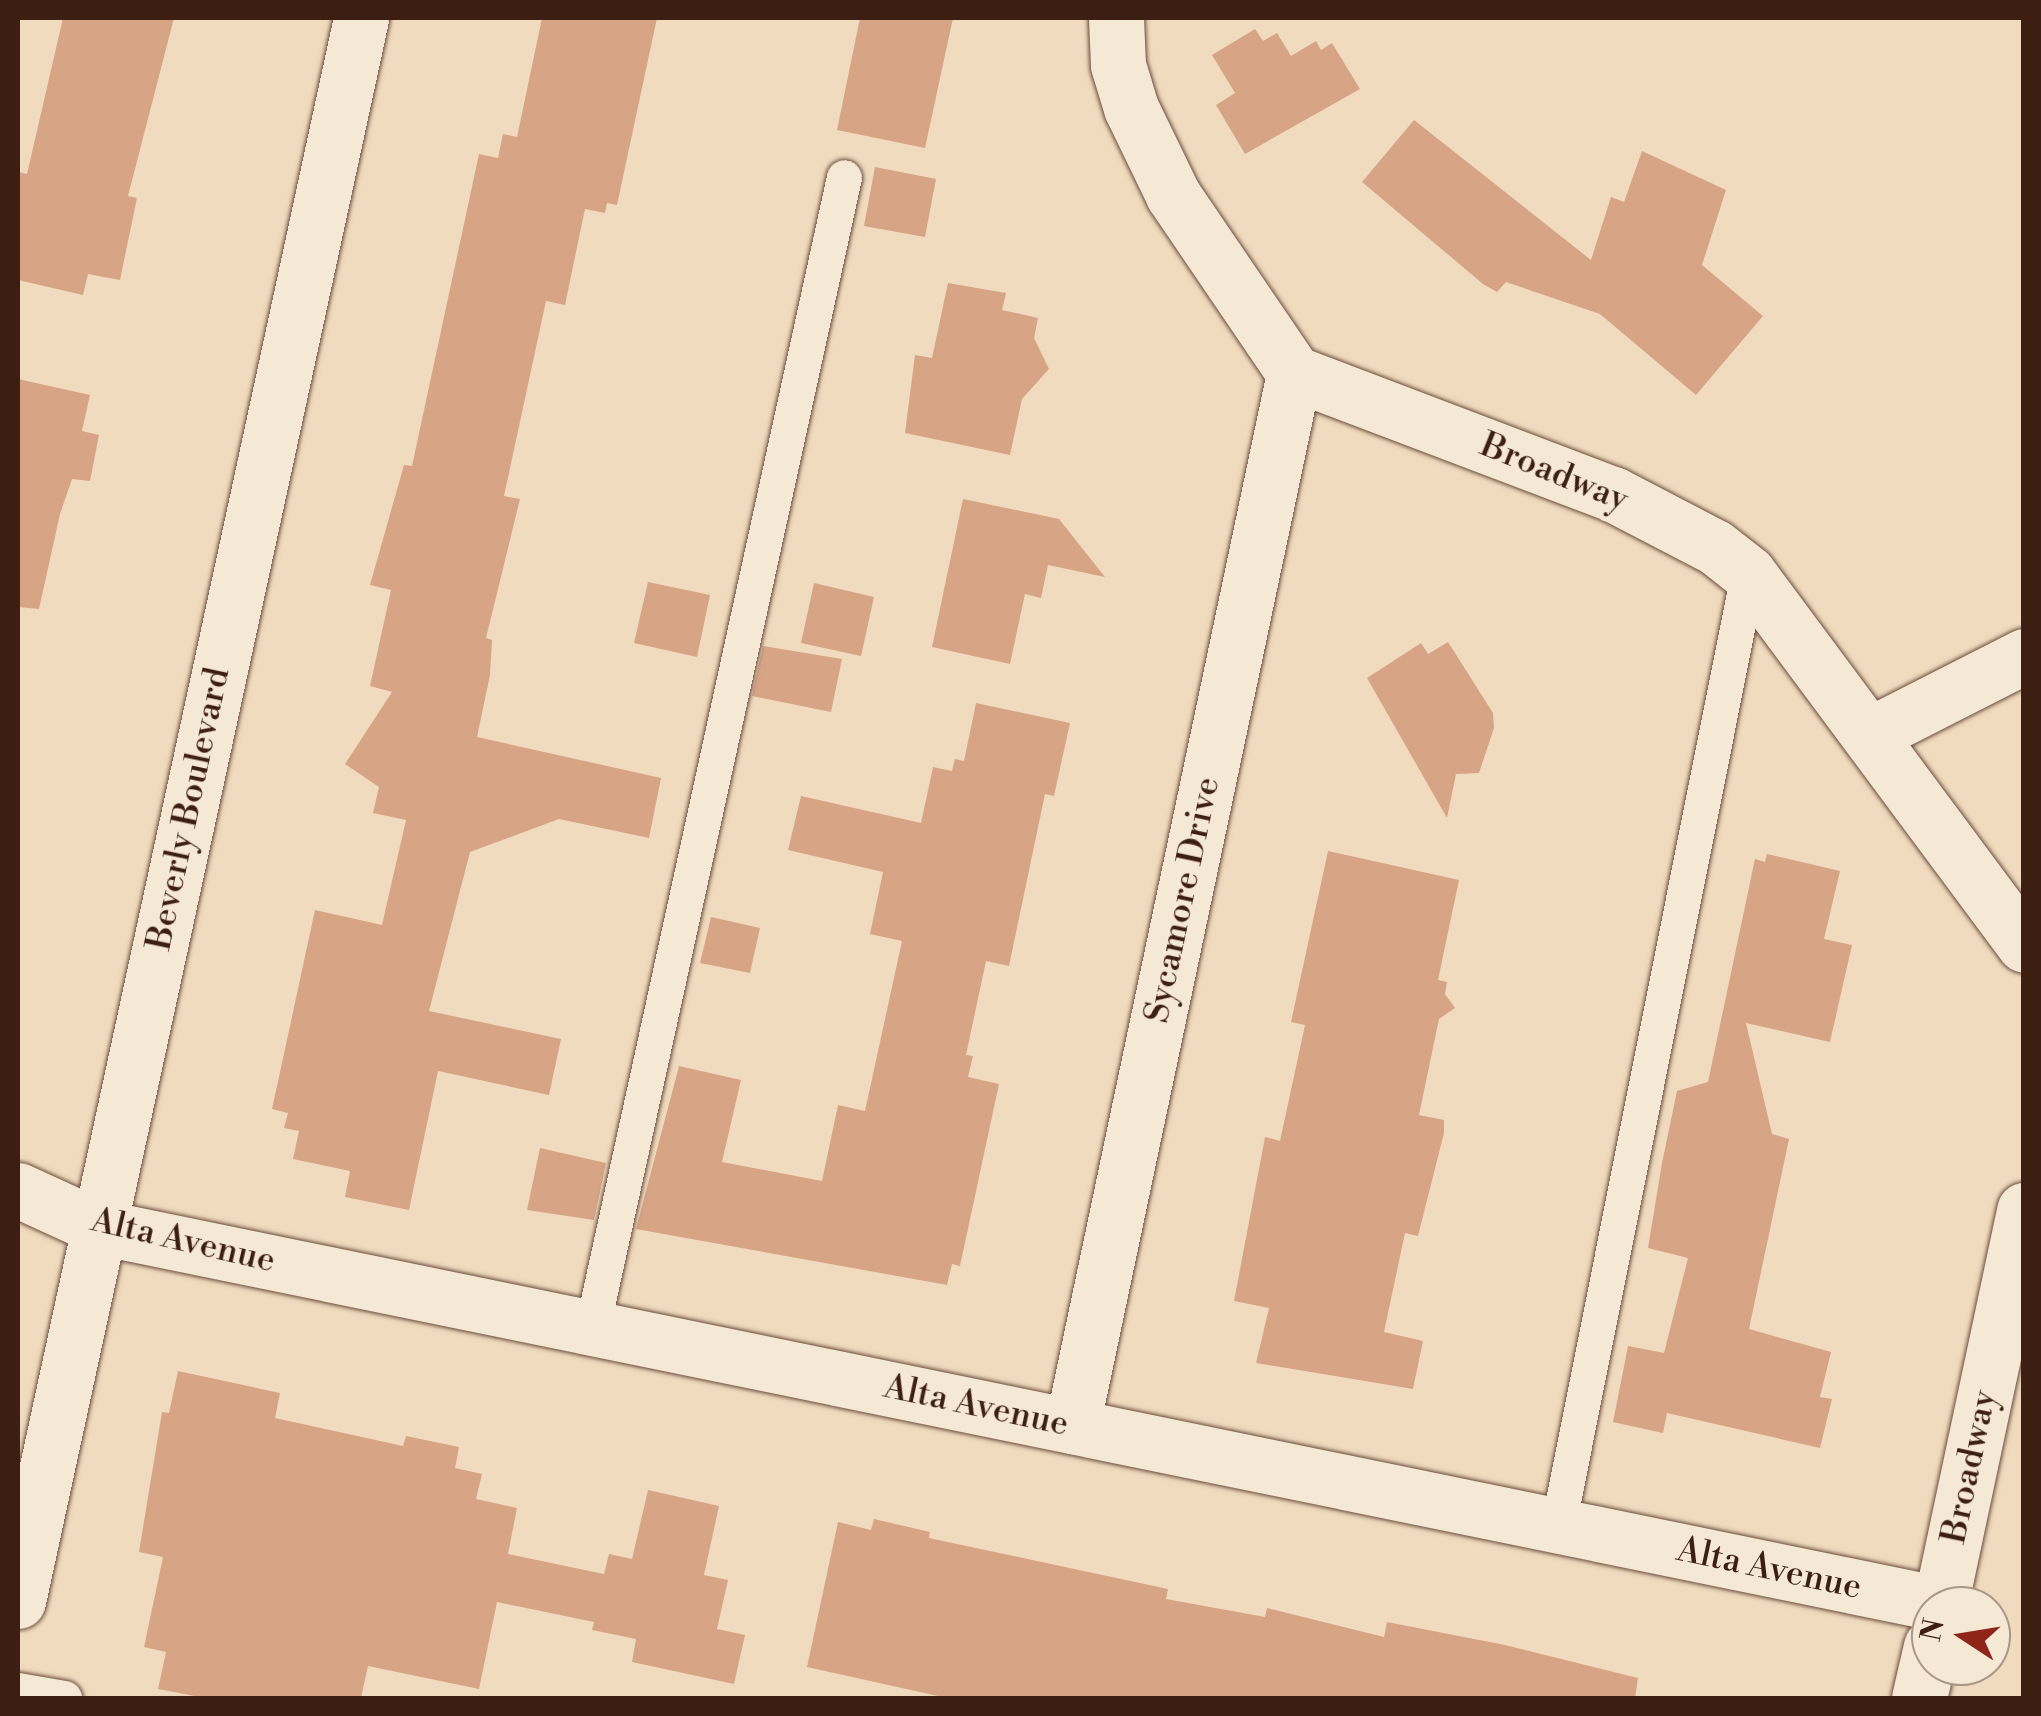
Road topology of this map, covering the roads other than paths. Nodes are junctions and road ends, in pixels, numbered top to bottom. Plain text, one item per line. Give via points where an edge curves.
1 (361, 18) edge
2 (1116, 18) edge
3 (844, 177) dead end
4 (1294, 373) junction
5 (1748, 574) junction
6 (2024, 656) edge
7 (1871, 734) junction
8 (2024, 945) edge
9 (18, 1190) edge
10 (2024, 1210) edge
11 (99, 1227) junction
12 (592, 1328) junction
13 (1072, 1426) junction
14 (1558, 1526) junction
15 (1944, 1586) edge
16 (18, 1601) edge
17 (1911, 1612) edge
18 (18, 1690) edge
19 (64, 1698) edge

1 - 11 street, Beverly Boulevard
2 - 4 street via 1126,94 1172,195
3 - 12 lane
4 - 5 street, Broadway via 1614,494 1680,525
4 - 13 street, Sycamore Drive
5 - 7 street, Broadway
5 - 14 lane
6 - 7 street
7 - 8 street, Broadway
9 - 11 street, Alta Avenue
10 - 15 street, Broadway
11 - 12 street, Alta Avenue
11 - 16 street, Beverly Boulevard
12 - 13 street, Alta Avenue
13 - 14 street, Alta Avenue
14 - 17 street, Alta Avenue
18 - 19 lane

